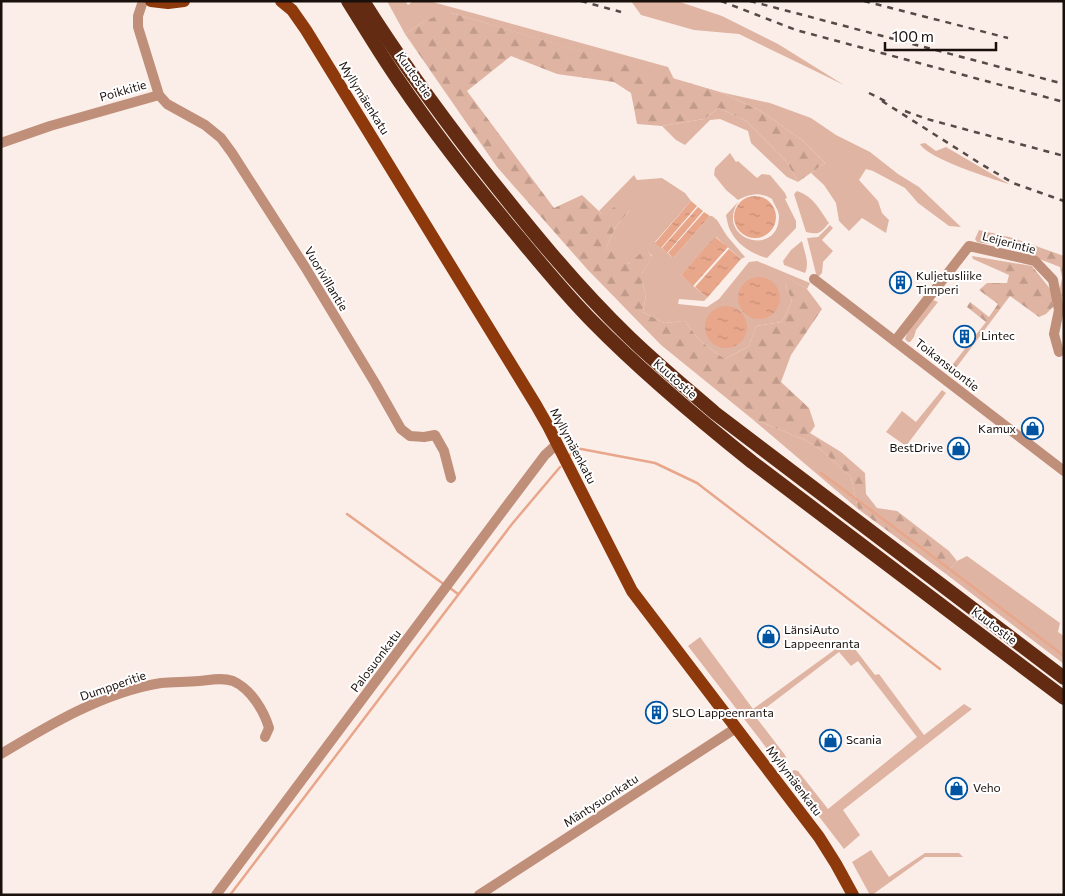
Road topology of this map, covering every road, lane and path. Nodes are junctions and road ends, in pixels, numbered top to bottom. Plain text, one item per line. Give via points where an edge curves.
1 (143, 1) edge
2 (184, 1) edge
3 (281, 1) edge
4 (348, 1) edge
5 (363, 1) edge
6 (151, 2) edge
7 (159, 95) junction
8 (1, 143) edge
9 (814, 279) dead end
10 (895, 341) junction
11 (1059, 352) dead end
12 (557, 444) junction
13 (1064, 471) edge
14 (451, 478) dead end
15 (1064, 678) edge
16 (1064, 698) edge
17 (736, 728) junction
18 (265, 737) dead end
19 (1, 754) edge
20 (216, 895) edge
21 (479, 895) edge
22 (853, 895) edge

1 - 7 street, Poikkitie via 138,27
2 - 6 main road
3 - 12 main road, Myllymäenkatu via 306,30
4 - 16 highway, Kuutostie via 400,82 489,202 592,322 703,424
5 - 15 highway, Kuutostie via 410,72 497,188 567,272 629,337 715,413
7 - 8 street, Poikkitie
7 - 14 street, Vuorivillantie via 167,104 221,138 308,272 401,429 410,436 435,435 444,451
9 - 10 street, Toikansuontie
10 - 11 street, Leijerintie via 969,246 1035,261 1053,280 1059,310 1054,334
10 - 13 street, Toikansuontie
12 - 17 main road, Myllymäenkatu via 632,591
12 - 20 street, Palosuonkatu via 545,455
17 - 21 street, Mäntysuonkatu
17 - 22 main road, Myllymäenkatu via 819,837
18 - 19 street, Dumpperitie via 269,728 254,698 232,681 221,679 160,683 97,702

